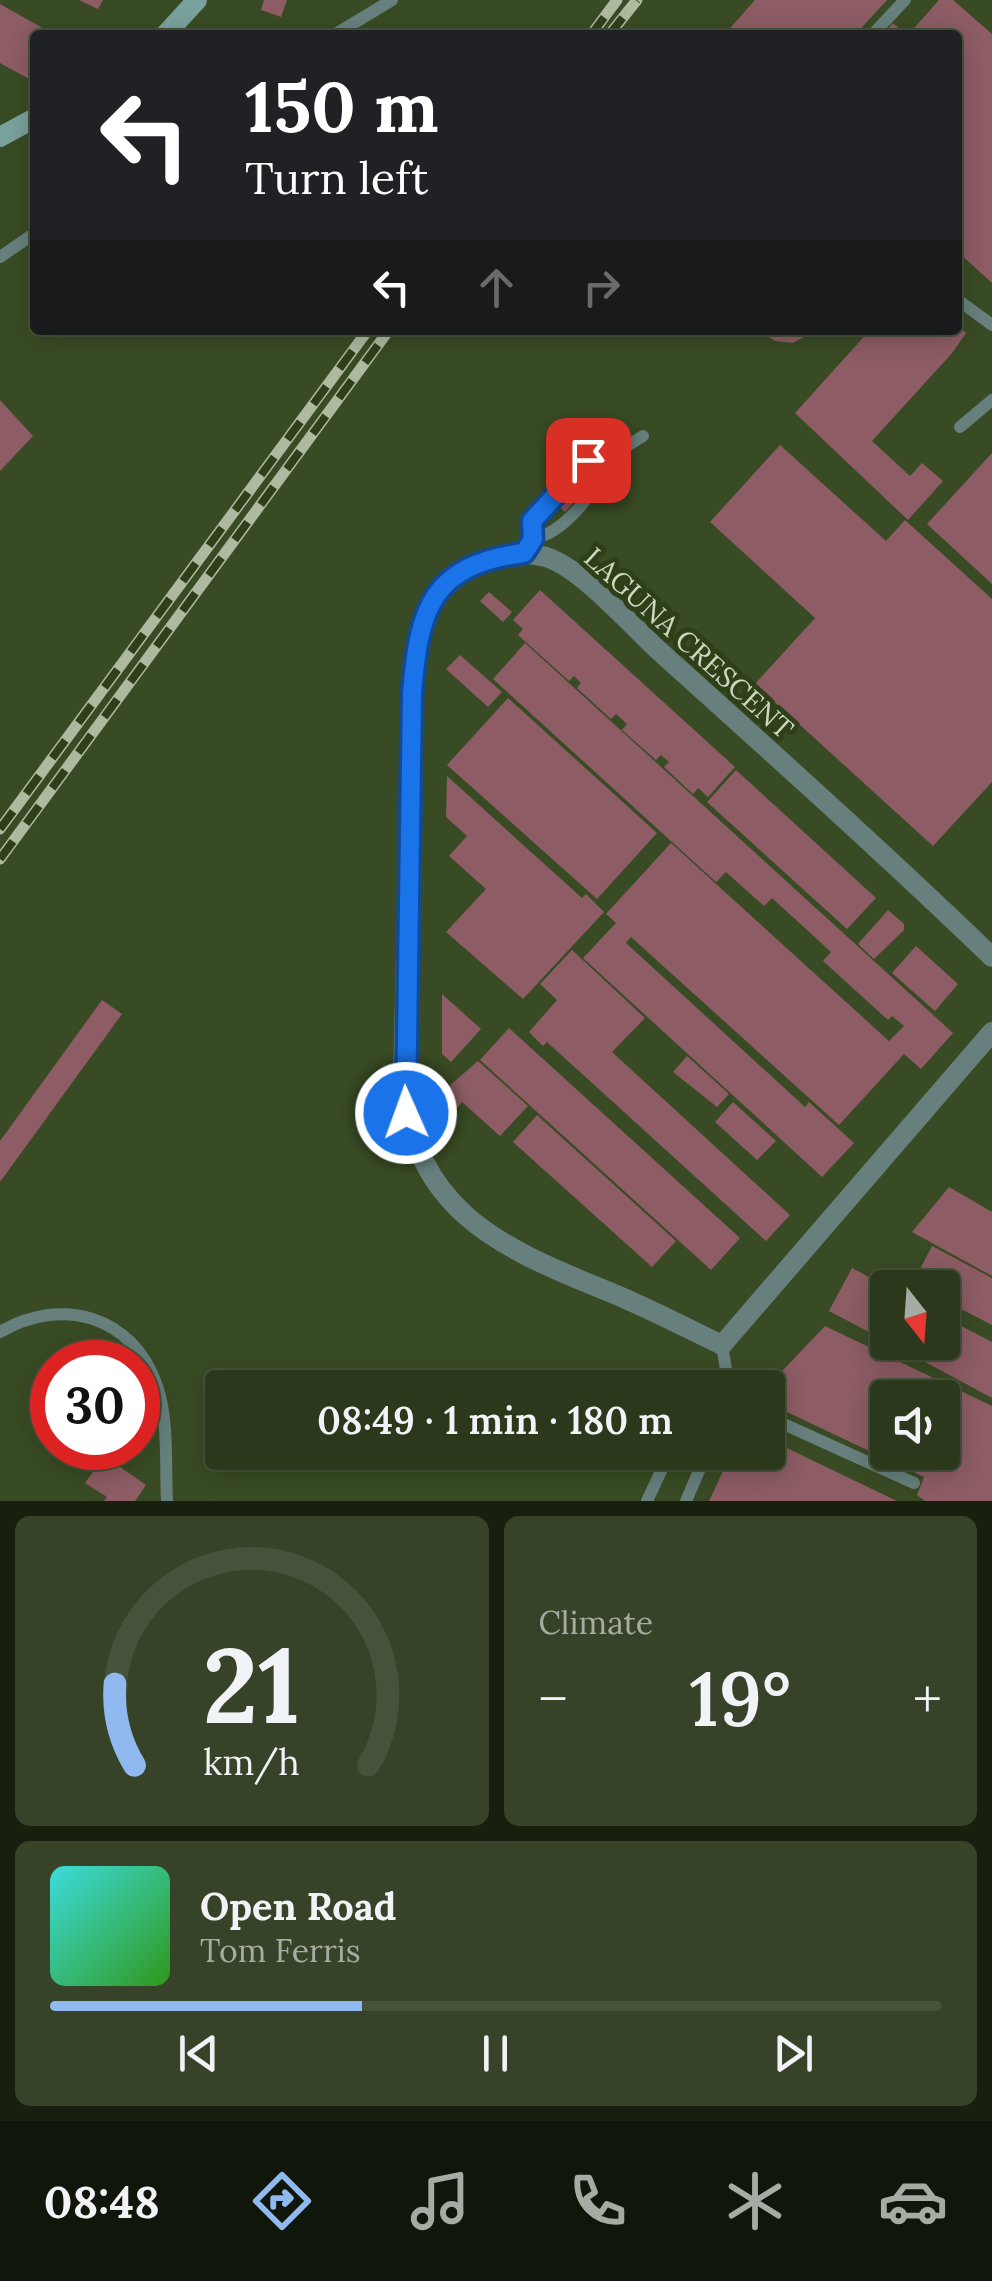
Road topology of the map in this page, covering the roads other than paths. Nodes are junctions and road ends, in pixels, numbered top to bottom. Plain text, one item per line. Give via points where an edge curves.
1 (197, 0) edge
2 (392, 0) edge
3 (904, 0) edge
4 (170, 30) edge
5 (342, 30) edge
6 (877, 30) edge
7 (30, 123) edge
8 (0, 137) edge
9 (30, 236) edge
10 (0, 257) edge
11 (962, 303) edge
12 (992, 326) edge
13 (992, 400) edge
14 (960, 426) dead end
15 (643, 436) dead end
16 (610, 457) junction
17 (528, 546) junction
18 (992, 957) edge
19 (992, 1032) edge
20 (0, 1332) edge
21 (722, 1345) junction
22 (726, 1370) edge
23 (785, 1425) edge
24 (661, 1470) edge
25 (699, 1470) edge
26 (914, 1482) dead end
27 (167, 1501) edge
28 (646, 1501) edge
29 (686, 1501) edge

1 - 4 main road
2 - 5 lane
3 - 6 lane
7 - 8 main road
9 - 10 lane
11 - 12 lane
13 - 14 lane
15 - 16 lane
16 - 17 lane via 604,476 568,517
16 - 17 lane via 588,460 550,499 532,521
17 - 18 street, LAGUNA CRESCENT via 579,579
17 - 21 street via 469,564 444,582 428,604 416,647 406,1113 432,1178 472,1225 560,1273
19 - 21 street
20 - 27 lane via 57,1312 90,1317 130,1343 158,1390
21 - 22 lane
23 - 26 lane
24 - 28 lane
25 - 29 lane

